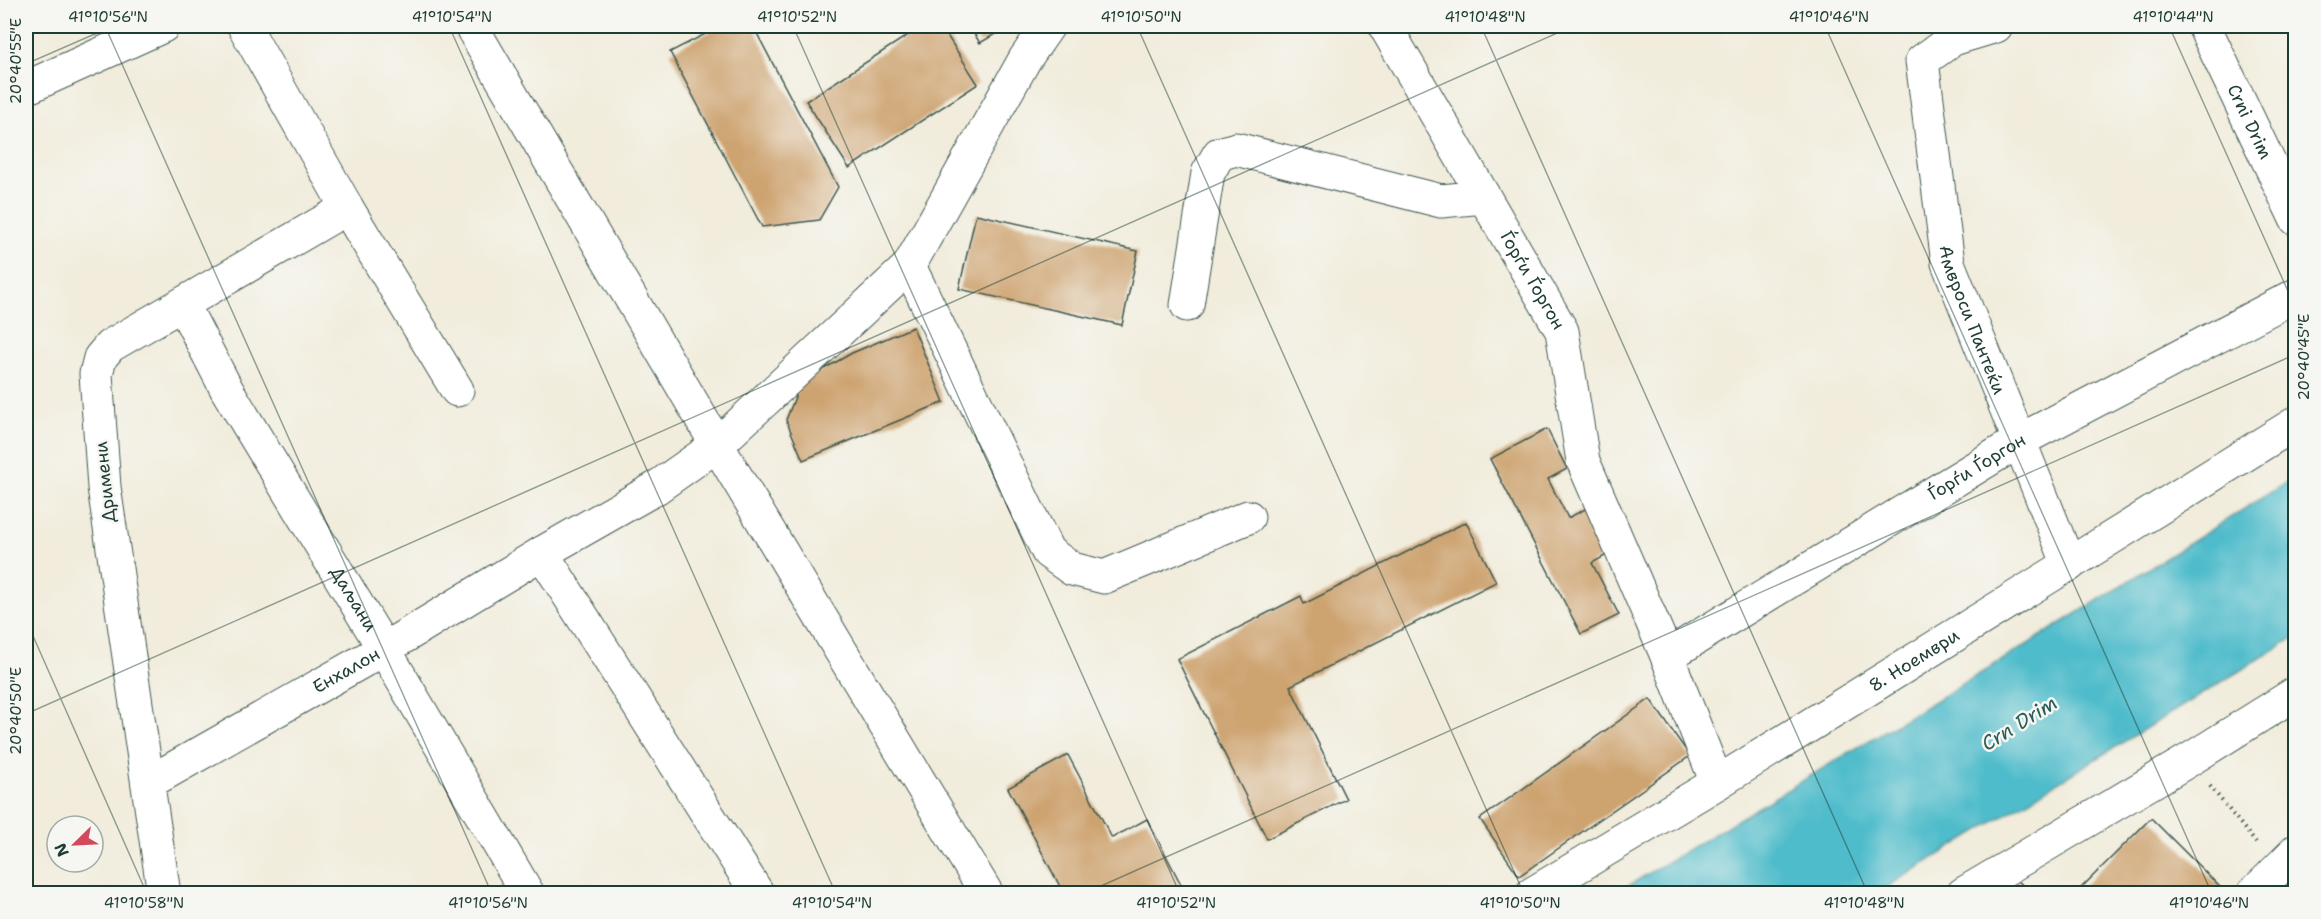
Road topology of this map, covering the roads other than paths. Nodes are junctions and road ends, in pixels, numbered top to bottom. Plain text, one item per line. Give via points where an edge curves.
1 (163, 26) edge
2 (244, 26) edge
3 (471, 26) edge
4 (1048, 26) edge
5 (1385, 26) edge
6 (1996, 26) edge
7 (2204, 26) edge
8 (26, 87) edge
9 (1484, 197) junction
10 (347, 208) junction
11 (2295, 219) edge
12 (909, 266) junction
13 (2295, 295) edge
14 (183, 305) junction
15 (1187, 305) dead end
16 (457, 390) dead end
17 (2295, 423) edge
18 (2019, 441) junction
19 (717, 445) junction
20 (1248, 517) dead end
21 (542, 553) junction
22 (2069, 565) junction
23 (384, 649) junction
24 (1668, 656) junction
25 (2295, 693) edge
26 (148, 783) junction
27 (1717, 783) junction
28 (2286, 860) edge
29 (750, 891) edge
30 (164, 894) edge
31 (528, 894) edge
32 (987, 894) edge
33 (1532, 894) edge
34 (1963, 894) edge
35 (2253, 894) edge

1 - 8 street
2 - 10 street
3 - 19 street
4 - 12 street, Енхалон via 1025,59
5 - 9 street, Ѓорѓи Ѓоргон
6 - 18 street, Амвроси Пантеќи via 1953,39 1922,61 1948,263
7 - 11 street, Crni Drim
9 - 15 street via 1441,201 1236,149 1219,154 1208,173
9 - 24 street, Ѓорѓи Ѓоргон via 1562,332 1584,461
10 - 14 street, Дримени
10 - 16 street
12 - 19 street, Енхалон
12 - 20 street via 1047,552 1072,569 1104,577
13 - 18 street, Ѓорѓи Ѓоргон
14 - 23 street, Даљани via 227,390
14 - 26 street, Дримени via 110,346 100,358 96,374 104,487
17 - 22 street, 8. Ноември
18 - 22 street, Амвроси Пантеќи
18 - 24 street, Ѓорѓи Ѓоргон
19 - 21 street, Енхалон via 656,488
19 - 32 street
21 - 23 street, Енхалон
21 - 29 street
22 - 27 street, 8. Ноември
23 - 26 street, Енхалон
23 - 31 street, Даљани
24 - 27 street, Ѓорѓи Ѓоргон
25 - 34 street
26 - 30 street, Дримени
27 - 33 street, 8. Ноември
28 - 35 street

